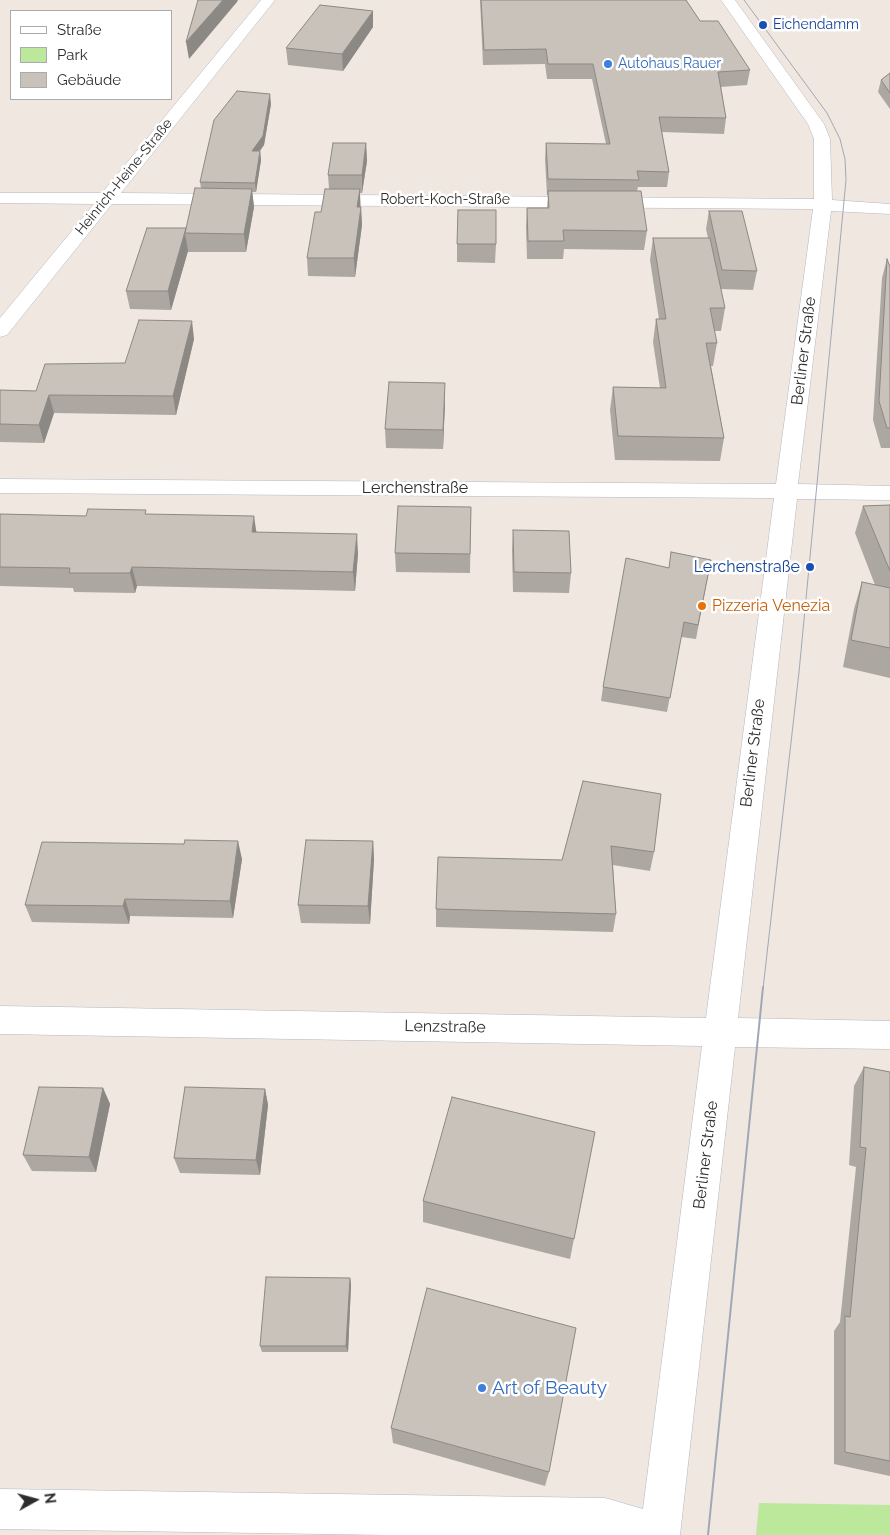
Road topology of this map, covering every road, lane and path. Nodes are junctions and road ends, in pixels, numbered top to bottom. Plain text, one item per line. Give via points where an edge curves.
1 (268, 0) edge
2 (728, 0) edge
3 (0, 198) edge
4 (107, 198) junction
5 (822, 203) junction
6 (890, 209) edge
7 (0, 331) edge
8 (0, 486) edge
9 (786, 493) junction
10 (890, 493) edge
11 (0, 1020) edge
12 (721, 1032) junction
13 (890, 1035) edge
14 (0, 1509) edge
15 (660, 1534) edge

1 - 4 street, Heinrich-Heine-Straße
2 - 5 street, Berliner Straße via 816,124 822,139
3 - 4 street, Robert-Koch-Straße
4 - 5 street, Robert-Koch-Straße
4 - 7 street, Heinrich-Heine-Straße
5 - 6 street, Robert-Koch-Straße
5 - 9 street, Berliner Straße
8 - 9 street, Lerchenstraße
9 - 10 street, Lerchenstraße
9 - 12 street, Berliner Straße
11 - 12 street, Lenzstraße
12 - 13 street, Lenzstraße
12 - 15 street, Berliner Straße
14 - 15 street via 605,1518

